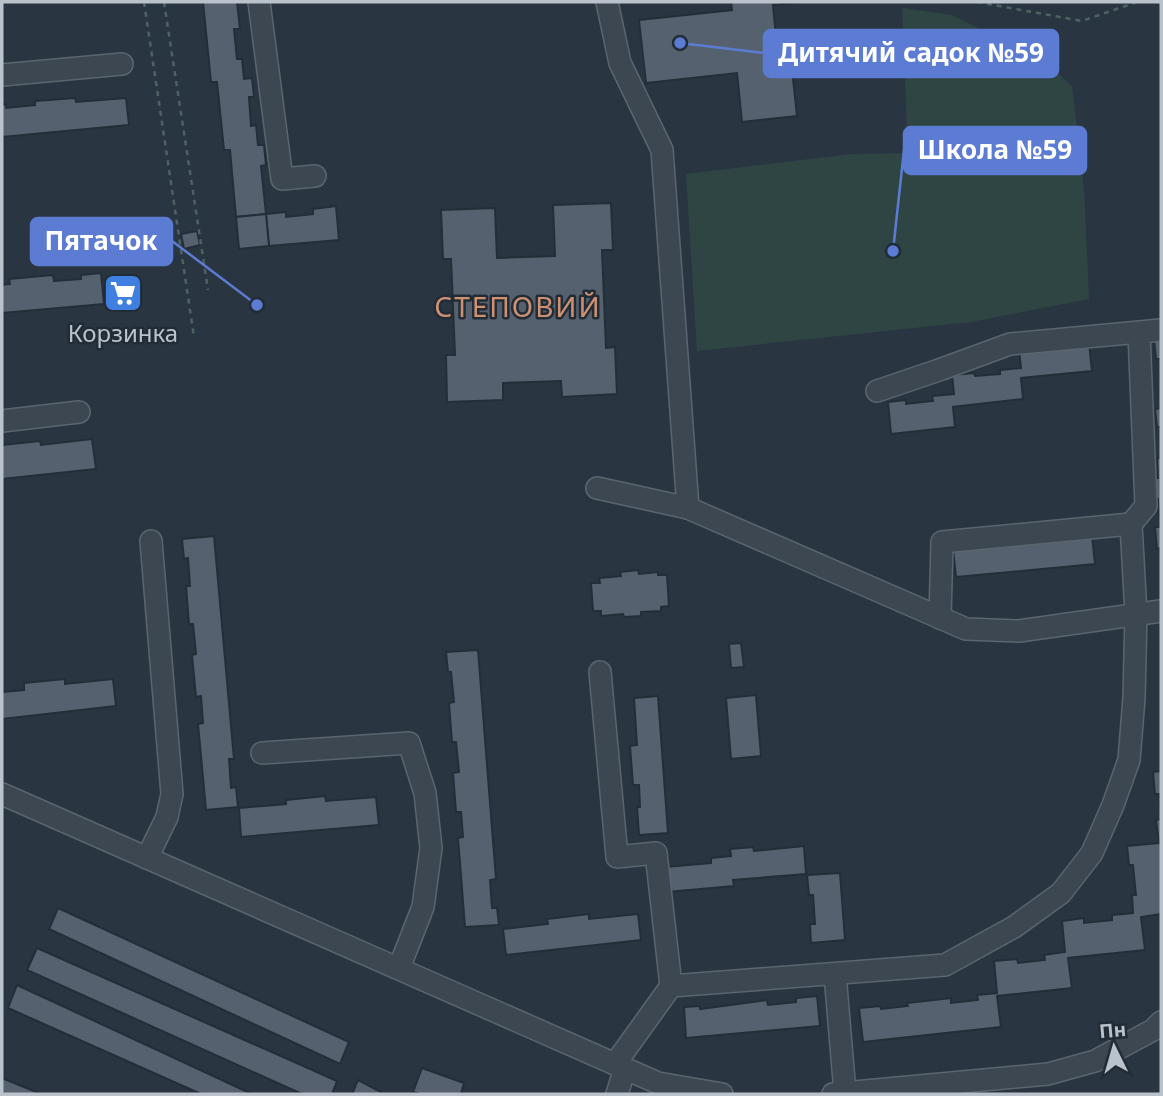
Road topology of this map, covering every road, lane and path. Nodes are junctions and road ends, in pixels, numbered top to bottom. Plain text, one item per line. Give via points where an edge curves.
1 (144, 2) edge
2 (164, 2) edge
3 (259, 2) edge
4 (607, 2) edge
5 (977, 2) edge
6 (1137, 2) edge
7 (122, 64) dead end
8 (2, 75) edge
9 (315, 176) dead end
10 (208, 290) dead end
11 (1161, 330) edge
12 (1139, 333) junction
13 (194, 337) dead end
14 (877, 391) dead end
15 (79, 412) dead end
16 (2, 421) edge
17 (597, 488) dead end
18 (688, 508) junction
19 (1131, 524) junction
20 (151, 541) dead end
21 (1161, 611) edge
22 (1136, 614) junction
23 (940, 618) junction
24 (600, 672) dead end
25 (262, 753) dead end
26 (2, 794) edge
27 (147, 858) junction
28 (399, 968) junction
29 (835, 974) junction
30 (671, 986) junction
31 (1161, 1022) edge
32 (620, 1065) junction
33 (617, 1094) edge
34 (722, 1094) edge
35 (839, 1094) edge

1 - 13 path
2 - 10 path
3 - 9 street via 282,179
4 - 18 street via 620,63 662,150
5 - 6 path via 1082,22
7 - 8 street
11 - 12 street
12 - 14 street via 1010,344
12 - 19 street via 1146,506
15 - 16 street
17 - 18 street
18 - 23 street
19 - 22 street
19 - 23 street via 942,542
20 - 27 street via 172,794 167,817
21 - 22 street
22 - 23 street via 1019,631 966,629
22 - 29 street via 1129,760 1091,853 1061,893 1014,927 945,965
24 - 30 street via 617,857 656,853
25 - 28 street via 409,743 425,793 431,848 423,907
26 - 27 street
27 - 28 street
28 - 32 street
29 - 30 street
29 - 35 street
30 - 32 street
31 - 35 street via 1095,1061 1048,1074
32 - 33 street
32 - 34 street via 658,1083

